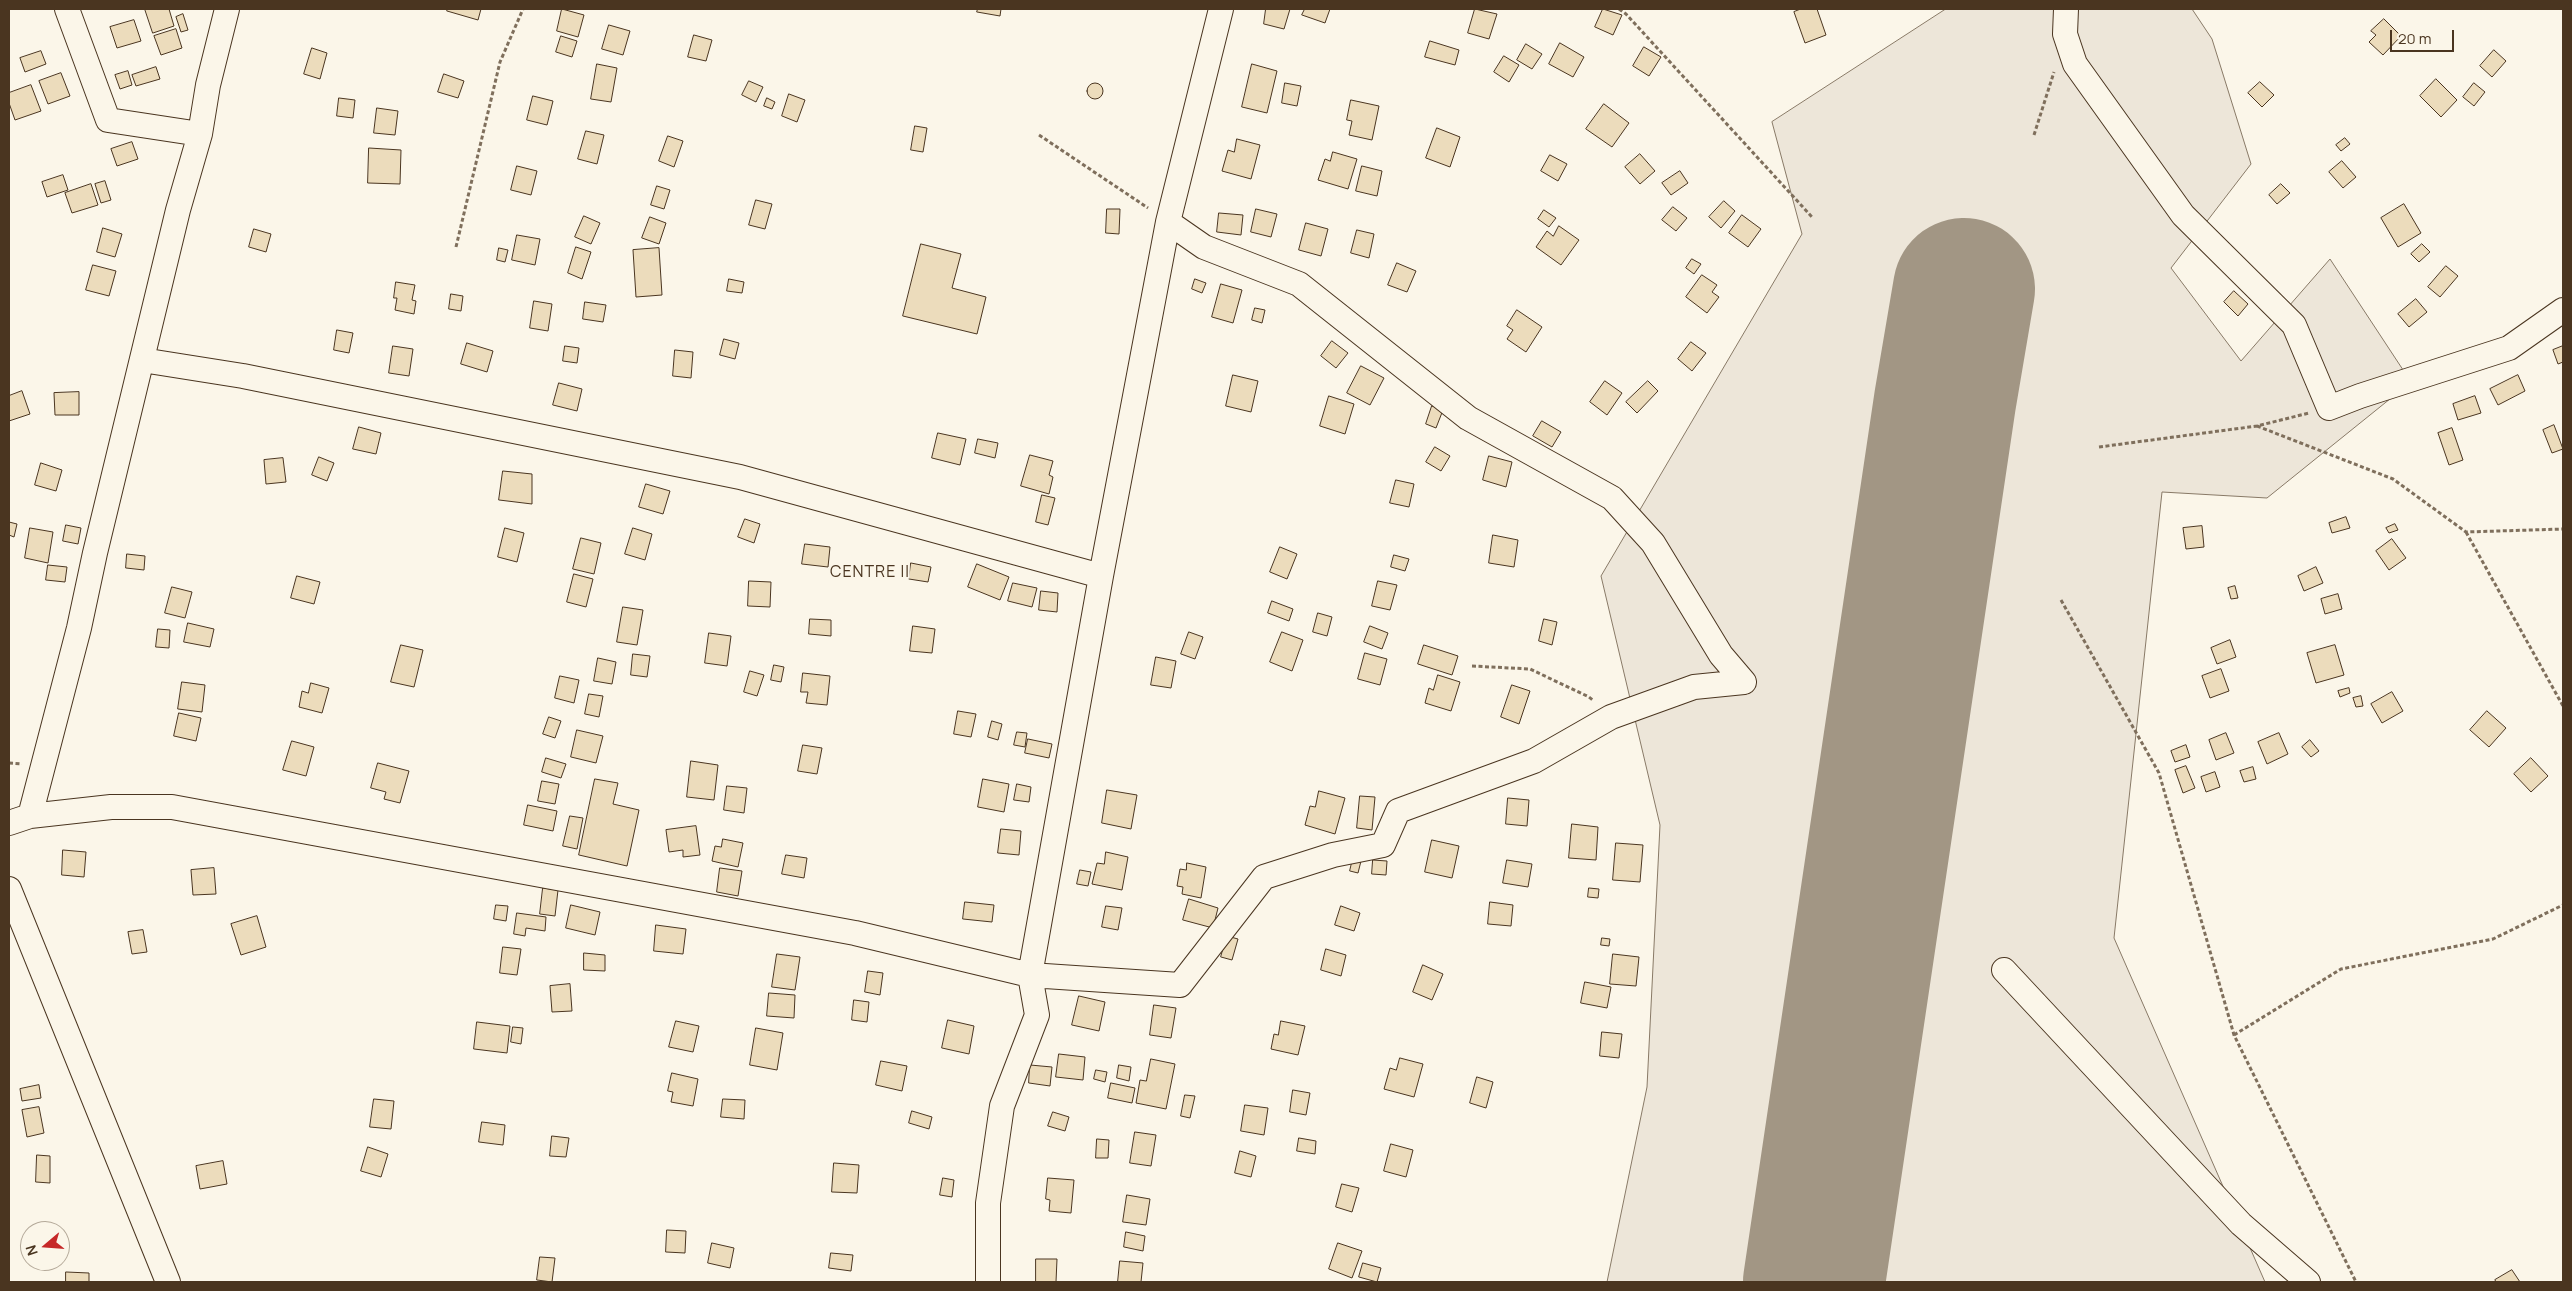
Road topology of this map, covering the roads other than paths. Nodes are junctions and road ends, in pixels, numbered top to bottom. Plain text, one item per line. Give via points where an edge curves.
1 (67, 9) edge
2 (227, 9) edge
3 (1221, 9) edge
4 (2066, 9) edge
5 (200, 134) junction
6 (1168, 222) junction
7 (2563, 310) edge
8 (142, 360) junction
9 (1101, 576) junction
10 (19, 819) edge
11 (9, 889) edge
12 (2004, 970) dead end
13 (1030, 975) junction
14 (168, 1282) edge
15 (988, 1282) edge
16 (2308, 1282) edge

1 - 5 street via 108,120
2 - 5 street via 208,85
3 - 6 street
4 - 7 street via 2065,34 2075,64 2183,215 2294,325 2329,408 2509,348
5 - 8 street
6 - 9 street
6 - 13 street via 1204,247 1299,284 1468,418 1612,498 1653,543 1721,655 1744,682 1694,687 1611,717 1534,761 1398,811 1383,845 1333,855 1264,877 1180,985
8 - 9 street via 243,376 740,477
8 - 10 street via 79,628
9 - 13 street
10 - 13 street via 111,808 172,807 855,933
11 - 14 street
12 - 16 street via 2241,1224
13 - 15 street via 1037,1015 1002,1106 988,1203

